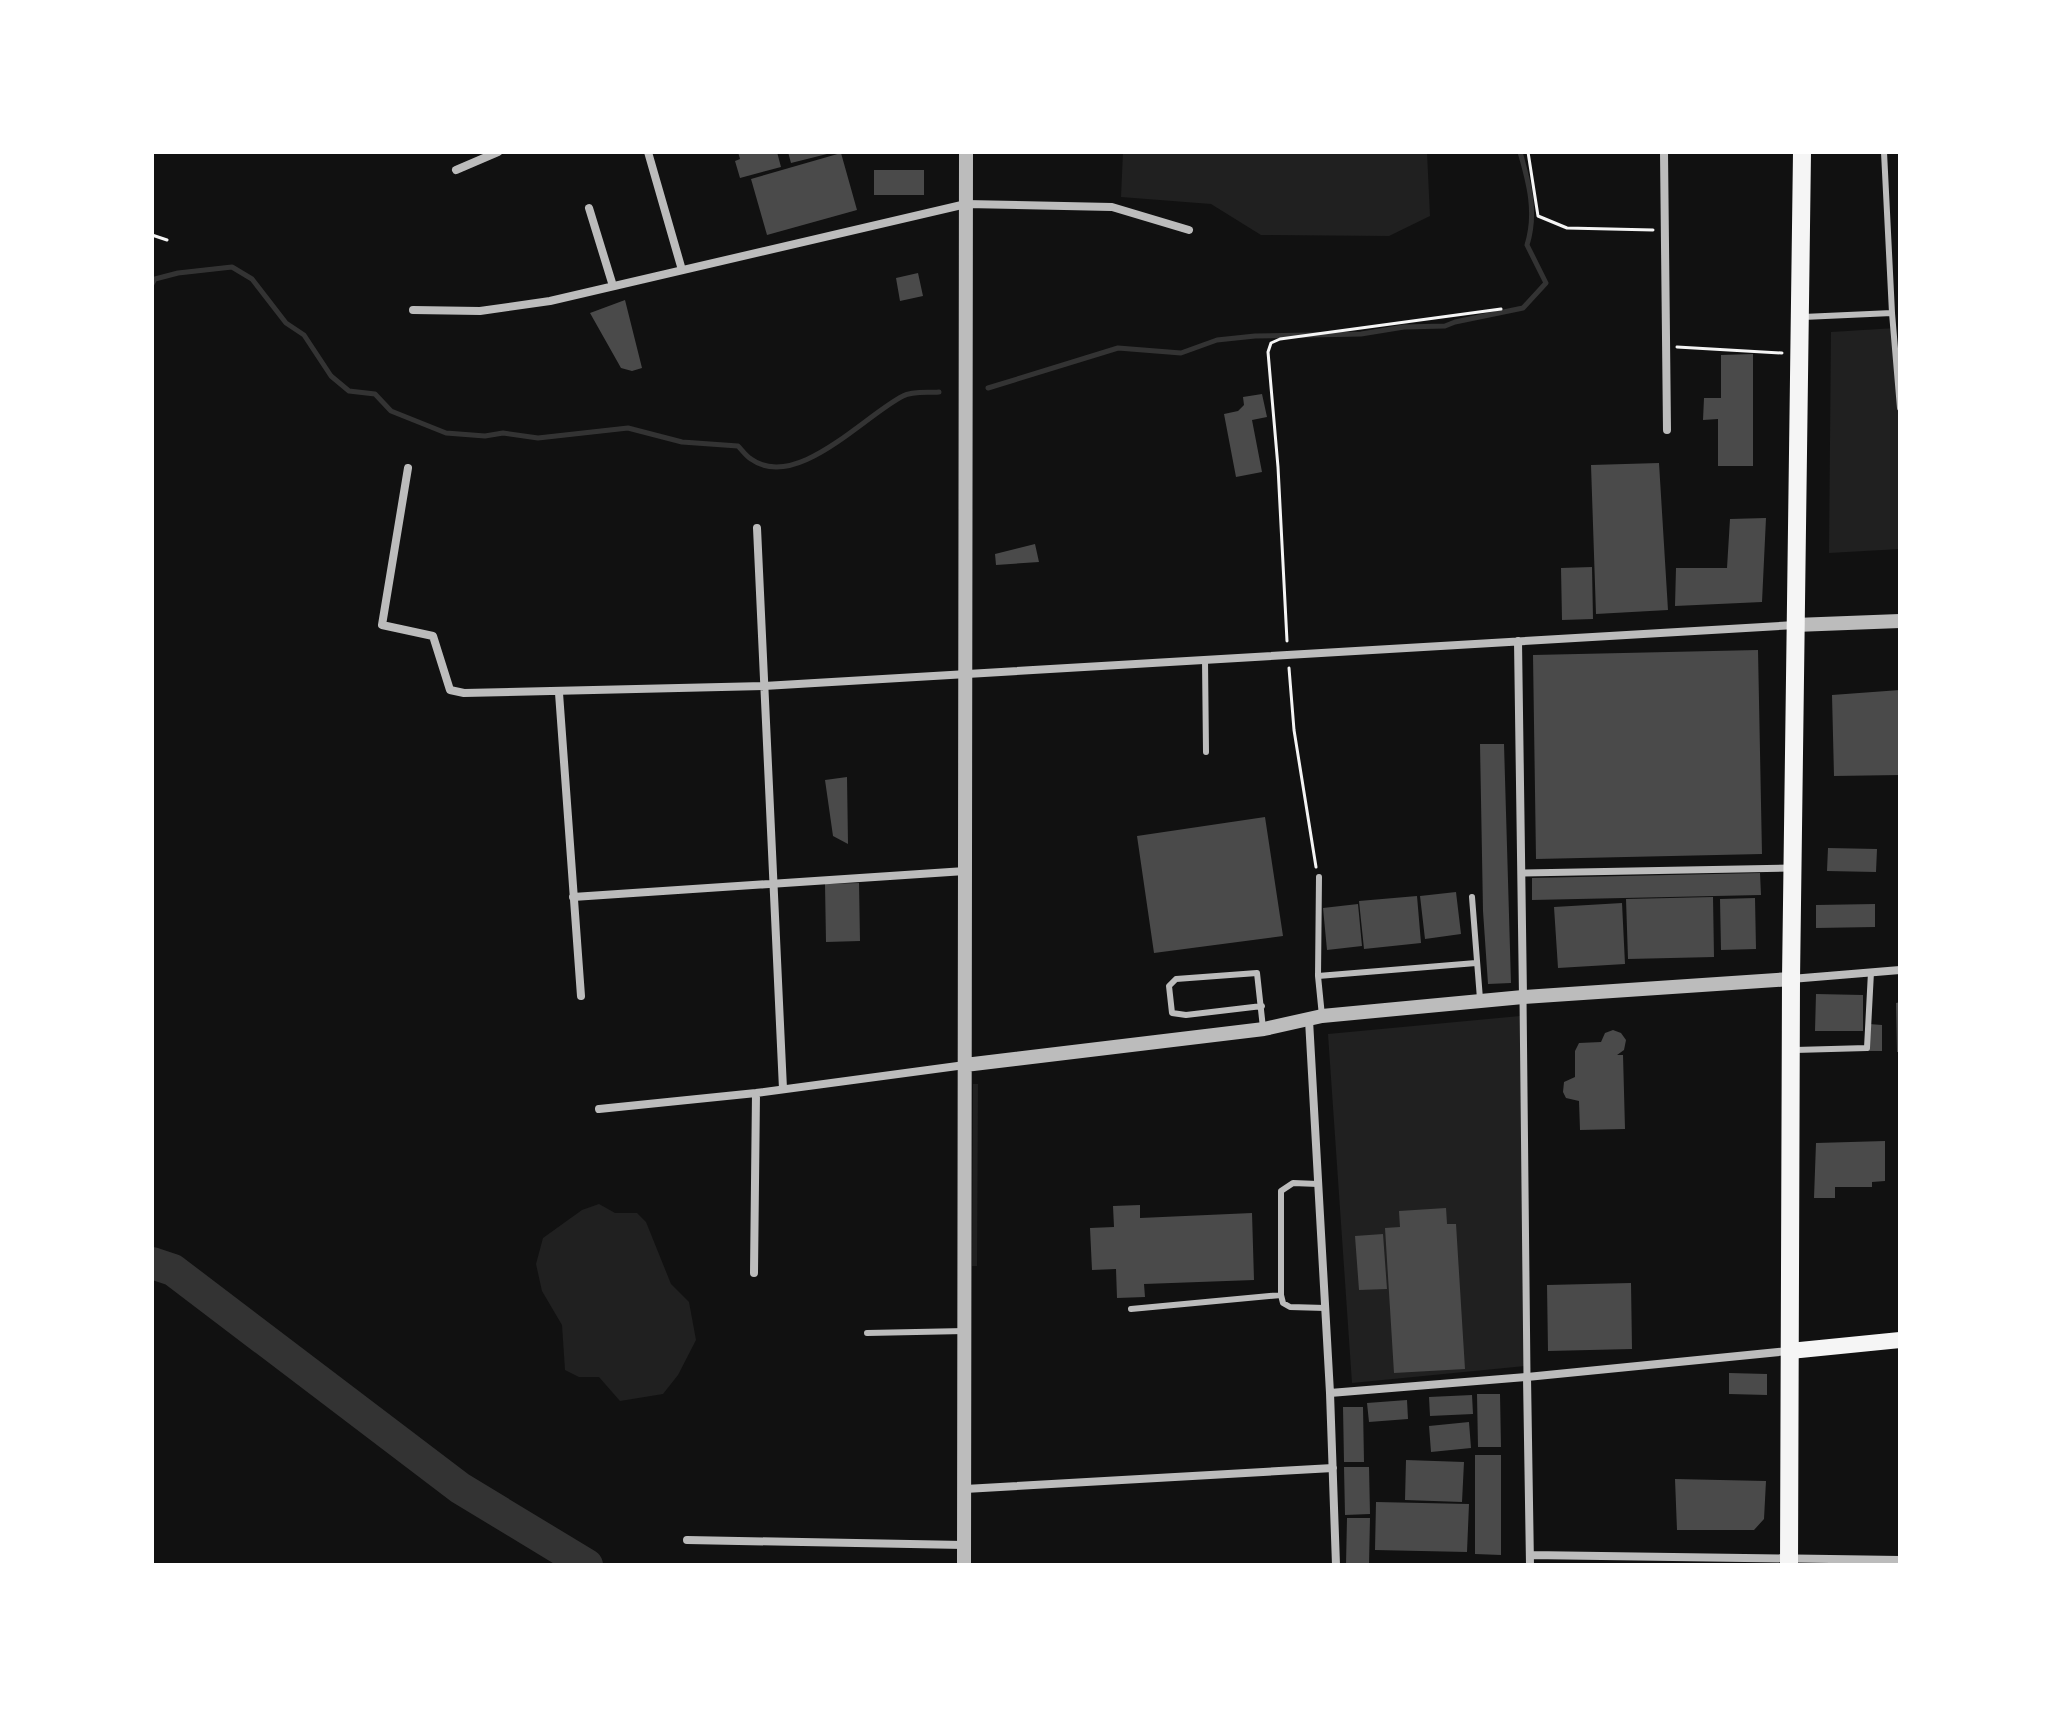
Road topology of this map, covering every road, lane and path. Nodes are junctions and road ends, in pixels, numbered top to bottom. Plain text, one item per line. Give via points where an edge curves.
1 (498, 152) edge
2 (648, 152) edge
3 (966, 152) edge
4 (1528, 152) edge
5 (1664, 152) edge
6 (1802, 152) edge
7 (1884, 152) edge
8 (456, 170) dead end
9 (966, 204) junction
10 (589, 208) dead end
11 (1189, 230) dead end
12 (1665, 231) junction
13 (152, 235) edge
14 (167, 240) dead end
15 (682, 270) junction
16 (613, 286) junction
17 (1501, 309) dead end
18 (413, 310) dead end
19 (1892, 313) junction
20 (1800, 317) junction
21 (1666, 347) junction
22 (1799, 353) junction
23 (1900, 408) edge
24 (1667, 430) dead end
25 (408, 468) dead end
26 (757, 528) dead end
27 (1900, 621) edge
28 (1795, 625) junction
29 (1518, 641) junction
30 (1288, 655) junction
31 (1205, 660) junction
32 (965, 674) junction
33 (764, 686) junction
34 (559, 693) junction
35 (1206, 752) dead end
36 (1792, 868) junction
37 (965, 871) junction
38 (1522, 873) junction
39 (1319, 877) joint
40 (773, 884) junction
41 (573, 897) junction
42 (1472, 897) dead end
43 (1476, 963) junction
44 (1900, 970) edge
45 (1871, 972) junction
46 (1318, 976) junction
47 (1791, 979) junction
48 (581, 996) dead end
49 (1523, 997) junction
50 (1481, 1002) junction
51 (1262, 1006) junction
52 (1316, 1018) junction
53 (1264, 1029) junction
54 (1791, 1050) junction
55 (965, 1065) junction
56 (783, 1089) junction
57 (756, 1093) junction
58 (599, 1109) dead end
59 (1318, 1184) junction
60 (754, 1273) dead end
61 (1281, 1295) junction
62 (1325, 1308) junction
63 (1131, 1309) dead end
64 (965, 1331) junction
65 (867, 1333) dead end
66 (1900, 1340) edge
67 (1790, 1351) junction
68 (1527, 1377) junction
69 (1330, 1393) junction
70 (1333, 1468) junction
71 (965, 1489) junction
72 (687, 1540) dead end
73 (964, 1545) junction
74 (1530, 1560) edge
75 (1900, 1560) edge
76 (1789, 1562) edge
77 (964, 1565) edge
78 (1336, 1565) edge

1 - 8 street
2 - 15 street
3 - 9 street
4 - 12 path via 1538,216 1567,228
5 - 12 street
6 - 20 main road
7 - 19 lane
9 - 11 street via 1112,207
9 - 15 street
9 - 32 street
10 - 16 street
12 - 21 street
13 - 14 path
15 - 16 street
16 - 18 street via 515,307
17 - 30 path via 1271,343
19 - 20 lane
19 - 23 lane
20 - 22 main road
21 - 22 path
21 - 24 street
22 - 28 main road
25 - 34 street via 382,625 433,636 450,690
26 - 33 street
27 - 28 street
28 - 29 street
28 - 36 main road
29 - 30 street
29 - 38 street
30 - 31 street
30 - 39 path via 1294,730
31 - 32 street
31 - 35 lane
32 - 33 street
32 - 37 street
33 - 34 street
33 - 40 street
34 - 41 street
36 - 38 street
36 - 47 main road
37 - 40 street
37 - 55 street
38 - 49 street
39 - 46 lane
40 - 41 street
40 - 56 street
41 - 48 street
42 - 43 lane
43 - 46 lane
43 - 50 lane
44 - 45 street
45 - 47 street
45 - 54 lane via 1867,1048
46 - 52 lane
47 - 49 street
47 - 54 main road
49 - 50 street
49 - 68 street
50 - 52 street
51 - 51 lane via 1172,1013 1169,986 1176,979 1257,973
51 - 53 lane
52 - 53 street
52 - 59 street
53 - 55 street
54 - 67 main road
55 - 56 street
55 - 64 street
56 - 57 street
57 - 58 street
57 - 60 street
59 - 61 lane via 1293,1183 1281,1191
59 - 62 street
61 - 62 lane via 1290,1307
61 - 63 lane
62 - 69 street
64 - 65 lane
64 - 71 street
66 - 67 main road
67 - 68 street
67 - 76 main road
68 - 69 street
68 - 74 street
69 - 70 street
70 - 71 street
70 - 78 street
71 - 73 street
72 - 73 street
73 - 77 street
74 - 76 street
75 - 76 street

